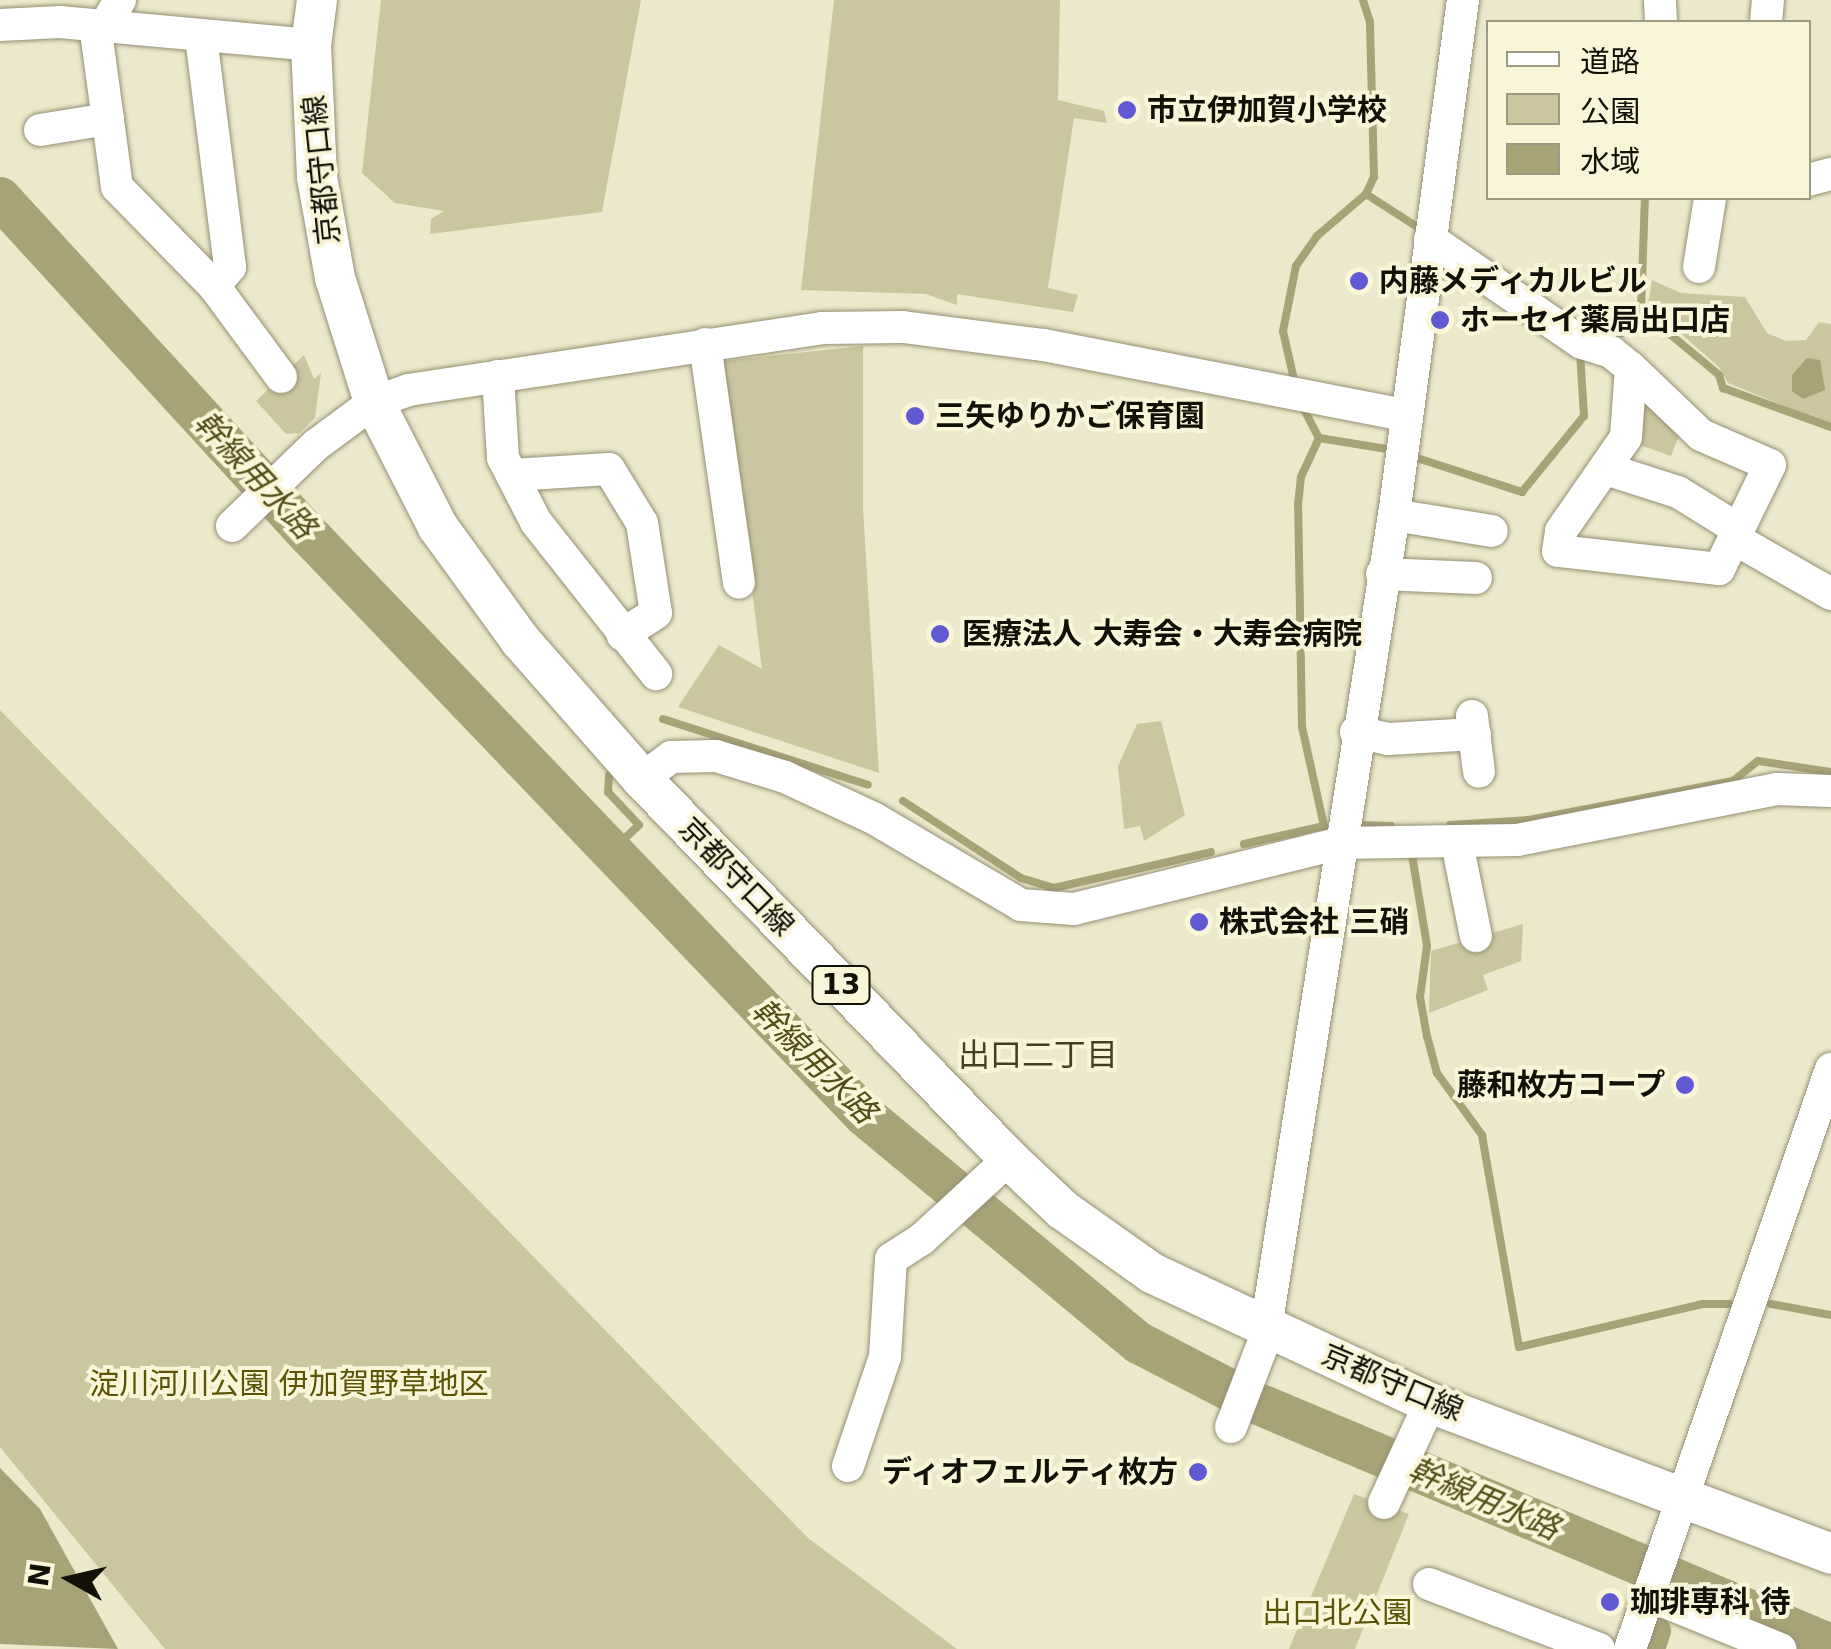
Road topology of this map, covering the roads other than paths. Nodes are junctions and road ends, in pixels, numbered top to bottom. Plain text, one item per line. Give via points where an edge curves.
1 (317, 0) edge
2 (1462, 0) edge
3 (114, 13) edge
4 (0, 24) edge
5 (201, 37) junction
6 (311, 45) junction
7 (108, 119) junction
8 (40, 130) dead end
9 (1710, 200) edge
10 (1430, 239) junction
11 (1700, 267) dead end
12 (214, 286) junction
13 (706, 344) junction
14 (1631, 368) junction
15 (498, 376) junction
16 (281, 377) dead end
17 (374, 402) junction
18 (1405, 414) junction
19 (1609, 470) junction
20 (512, 475) junction
21 (1394, 515) junction
22 (232, 526) dead end
23 (1492, 531) dead end
24 (1736, 534) junction
25 (1382, 574) junction
26 (1476, 578) dead end
27 (740, 583) dead end
28 (1831, 594) edge
29 (622, 635) junction
30 (656, 674) dead end
31 (1356, 732) junction
32 (1479, 772) dead end
33 (642, 779) junction
34 (1831, 792) edge
35 (1340, 843) junction
36 (1457, 843) junction
37 (1476, 936) dead end
38 (1829, 1081) edge
39 (1002, 1165) junction
40 (1265, 1334) junction
41 (1427, 1410) junction
42 (1231, 1427) dead end
43 (848, 1466) dead end
44 (1384, 1503) dead end
45 (1681, 1508) junction
46 (1831, 1554) edge
47 (1429, 1584) dead end
48 (1648, 1595) junction
49 (1598, 1649) edge
50 (1630, 1649) edge
51 (1780, 1649) edge

1 - 6 main road, 京都守口線 / 13
2 - 10 street
3 - 4 street
3 - 5 street
3 - 7 street via 97,40
5 - 6 street
5 - 12 street via 230,268
6 - 17 main road, 京都守口線 / 13 via 317,177 335,278
7 - 8 street
7 - 12 street via 118,186
9 - 11 street
10 - 14 street via 1582,344 1611,352
10 - 18 street
12 - 16 street
13 - 15 street
13 - 18 street via 822,328 903,327 1044,345
13 - 27 street
14 - 19 street via 1626,437
14 - 24 street via 1702,435 1770,465
15 - 17 street
15 - 20 street via 503,458
17 - 22 street via 316,445
17 - 33 main road, 京都守口線 / 13 via 438,526 520,640
18 - 21 street
19 - 24 street via 1678,492
19 - 24 street via 1561,532 1558,551 1719,569
20 - 29 street via 536,522
20 - 29 street via 610,469 642,523 656,613
21 - 23 street
21 - 25 street
24 - 28 street
25 - 26 street
25 - 31 street
29 - 30 street
31 - 32 street via 1388,739 1474,725
31 - 35 street
33 - 35 street via 671,757 692,752 785,777 875,820 1021,905 1074,909
33 - 39 main road, 京都守口線 / 13
34 - 36 street via 1777,788 1517,840
35 - 36 street
35 - 40 street
36 - 37 street
38 - 45 street
39 - 40 main road, 京都守口線 / 13 via 1152,1274
39 - 43 street via 922,1240 891,1258 885,1358
40 - 41 main road, 京都守口線 / 13
40 - 42 street
41 - 44 street
41 - 45 main road, 京都守口線 / 13
45 - 46 main road, 京都守口線 / 13
45 - 48 street
47 - 49 street
48 - 50 street
48 - 51 street

